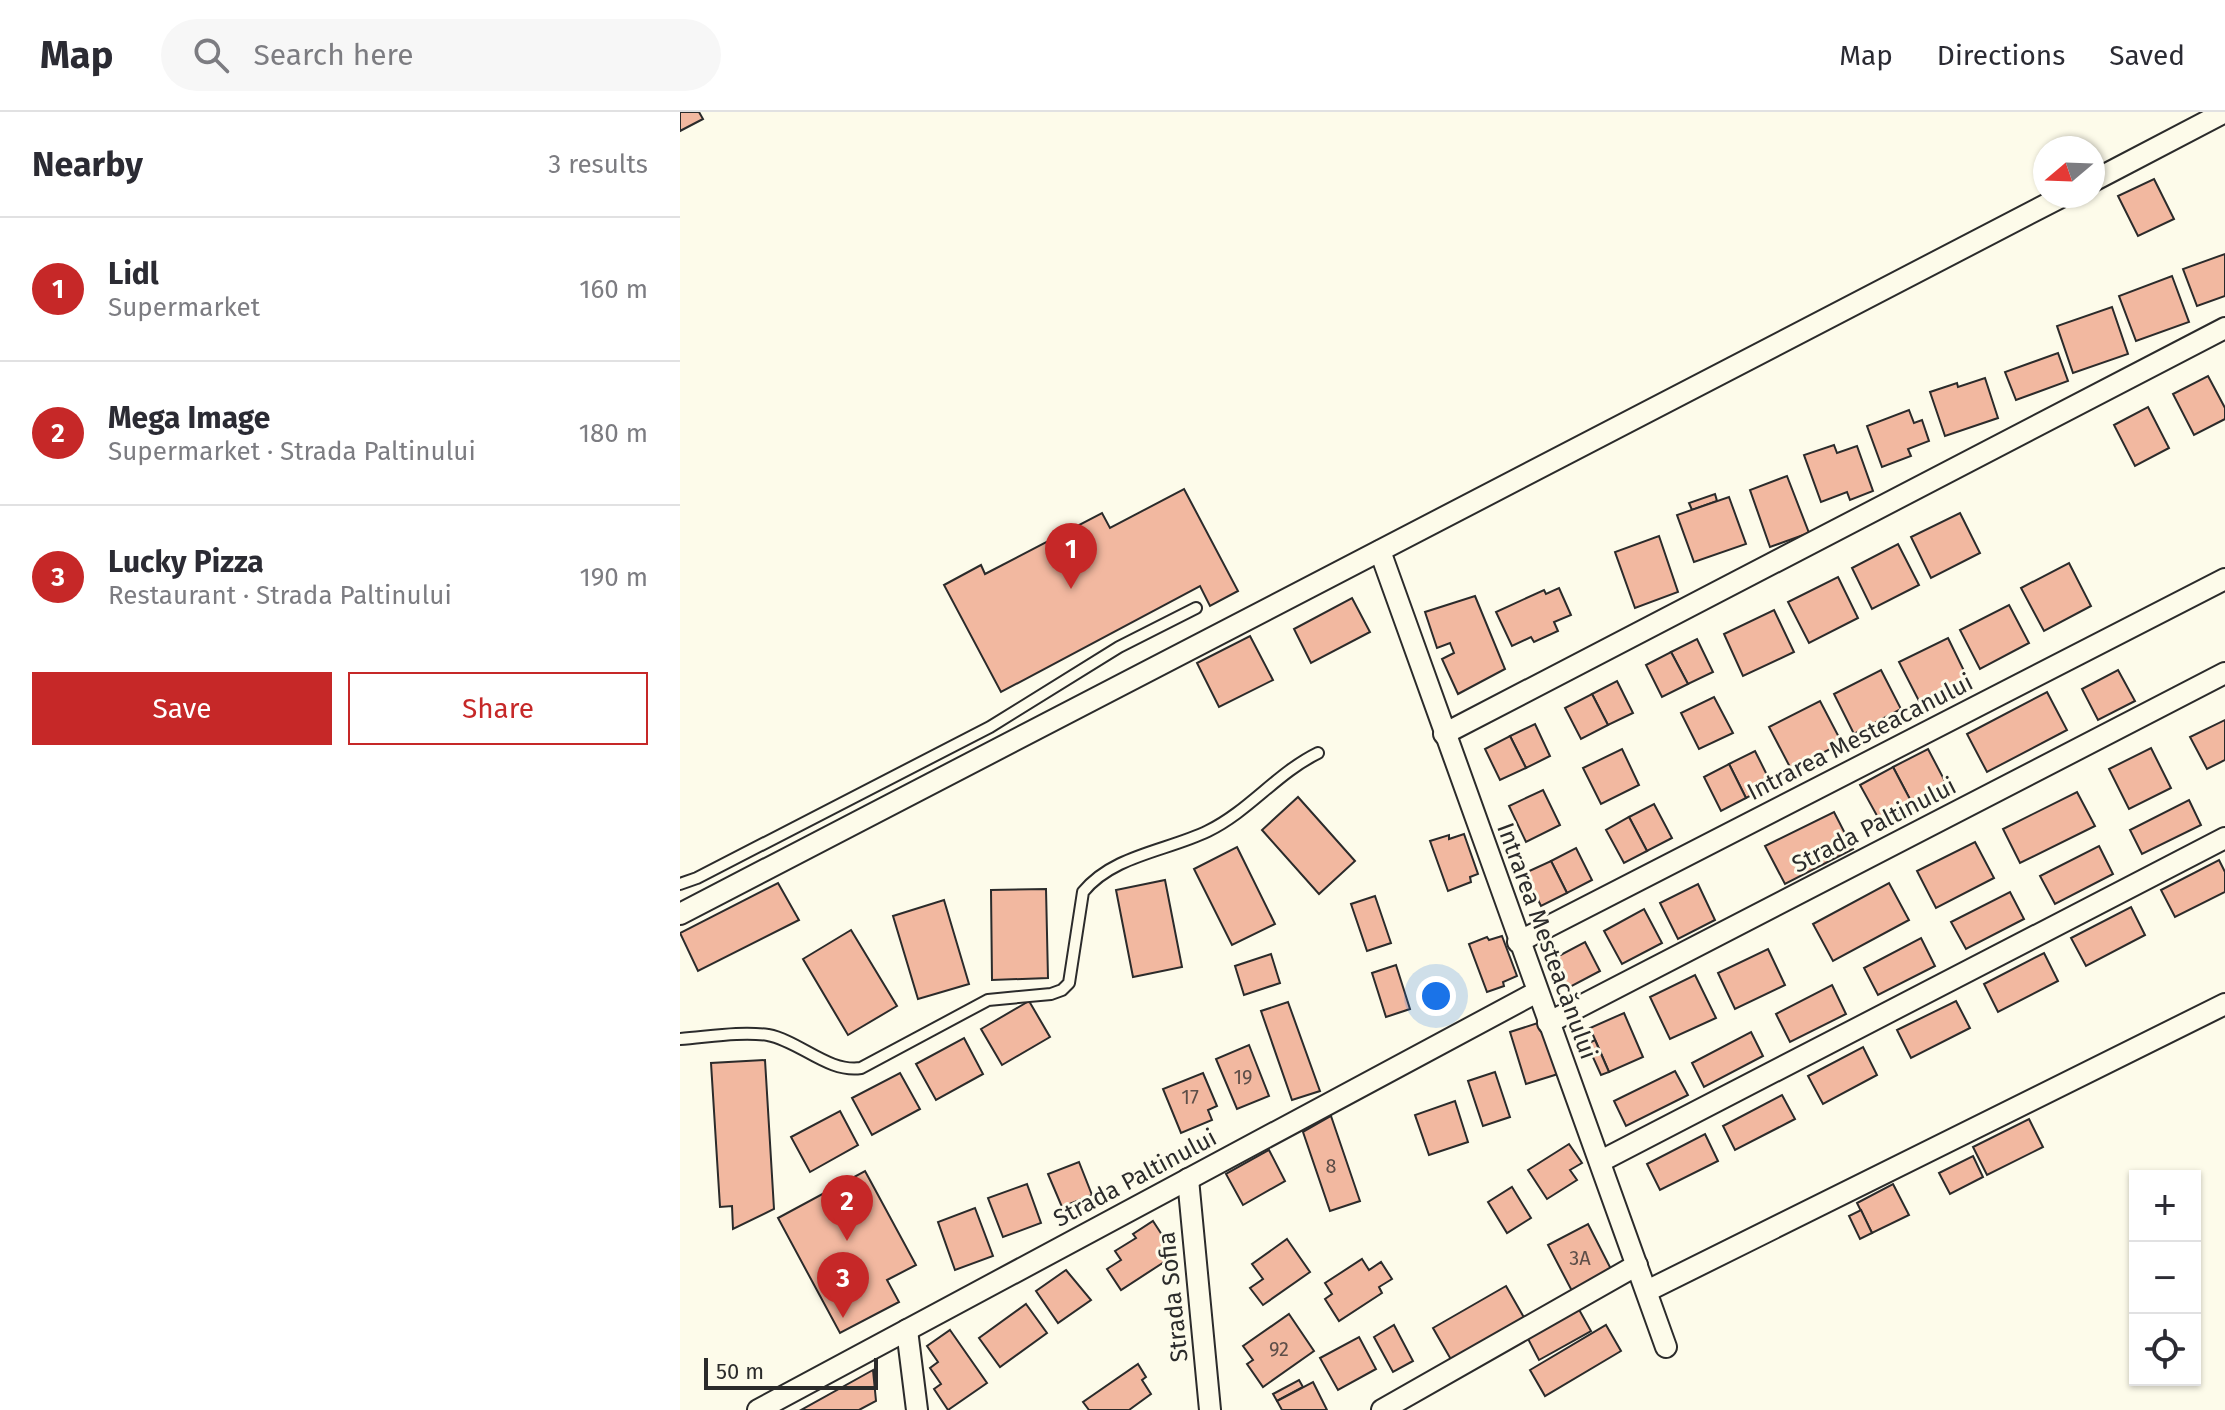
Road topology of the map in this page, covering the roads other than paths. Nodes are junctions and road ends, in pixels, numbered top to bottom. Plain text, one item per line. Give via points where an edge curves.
1 (2225, 112) edge
2 (2105, 175) edge
3 (2040, 208) edge
4 (2225, 328) edge
5 (1380, 551) junction
6 (2225, 579) edge
7 (1196, 608) dead end
8 (2225, 673) edge
9 (1444, 734) junction
10 (1318, 753) dead end
11 (2225, 838) edge
12 (680, 884) edge
13 (680, 914) edge
14 (1518, 942) junction
15 (1537, 992) junction
16 (2225, 1004) edge
17 (1548, 1023) junction
18 (680, 1039) edge
19 (1601, 1161) junction
20 (1188, 1179) junction
21 (1637, 1265) junction
22 (1647, 1291) junction
23 (907, 1330) junction
24 (1666, 1347) dead end
25 (758, 1410) edge
26 (917, 1410) edge
27 (1210, 1410) edge
28 (1382, 1410) edge

1 - 2 street
3 - 5 street
4 - 9 street
5 - 9 street, Intrarea Mesteacănului
5 - 13 street
6 - 14 street, Intrarea Mesteacanului
7 - 12 lane via 1119,647 990,727
8 - 17 street, Strada Paltinului
9 - 14 street, Intrarea Mesteacănului
10 - 18 lane via 1208,831 1115,867 1091,882 1083,892 1069,983 1062,990 988,1000 861,1068 848,1070 766,1035
11 - 19 street
14 - 15 street, Intrarea Mesteacănului
15 - 17 street, Intrarea Mesteacănului
15 - 20 street, Strada Paltinului
16 - 22 street
17 - 19 street, Intrarea Mesteacănului
19 - 21 street, Intrarea Mesteacănului
20 - 23 street, Strada Paltinului
20 - 27 street, Strada Sofia
21 - 22 street, Intrarea Mesteacănului
21 - 28 street
22 - 24 street, Intrarea Mesteacănului
23 - 25 street, Strada Paltinului
23 - 26 street

